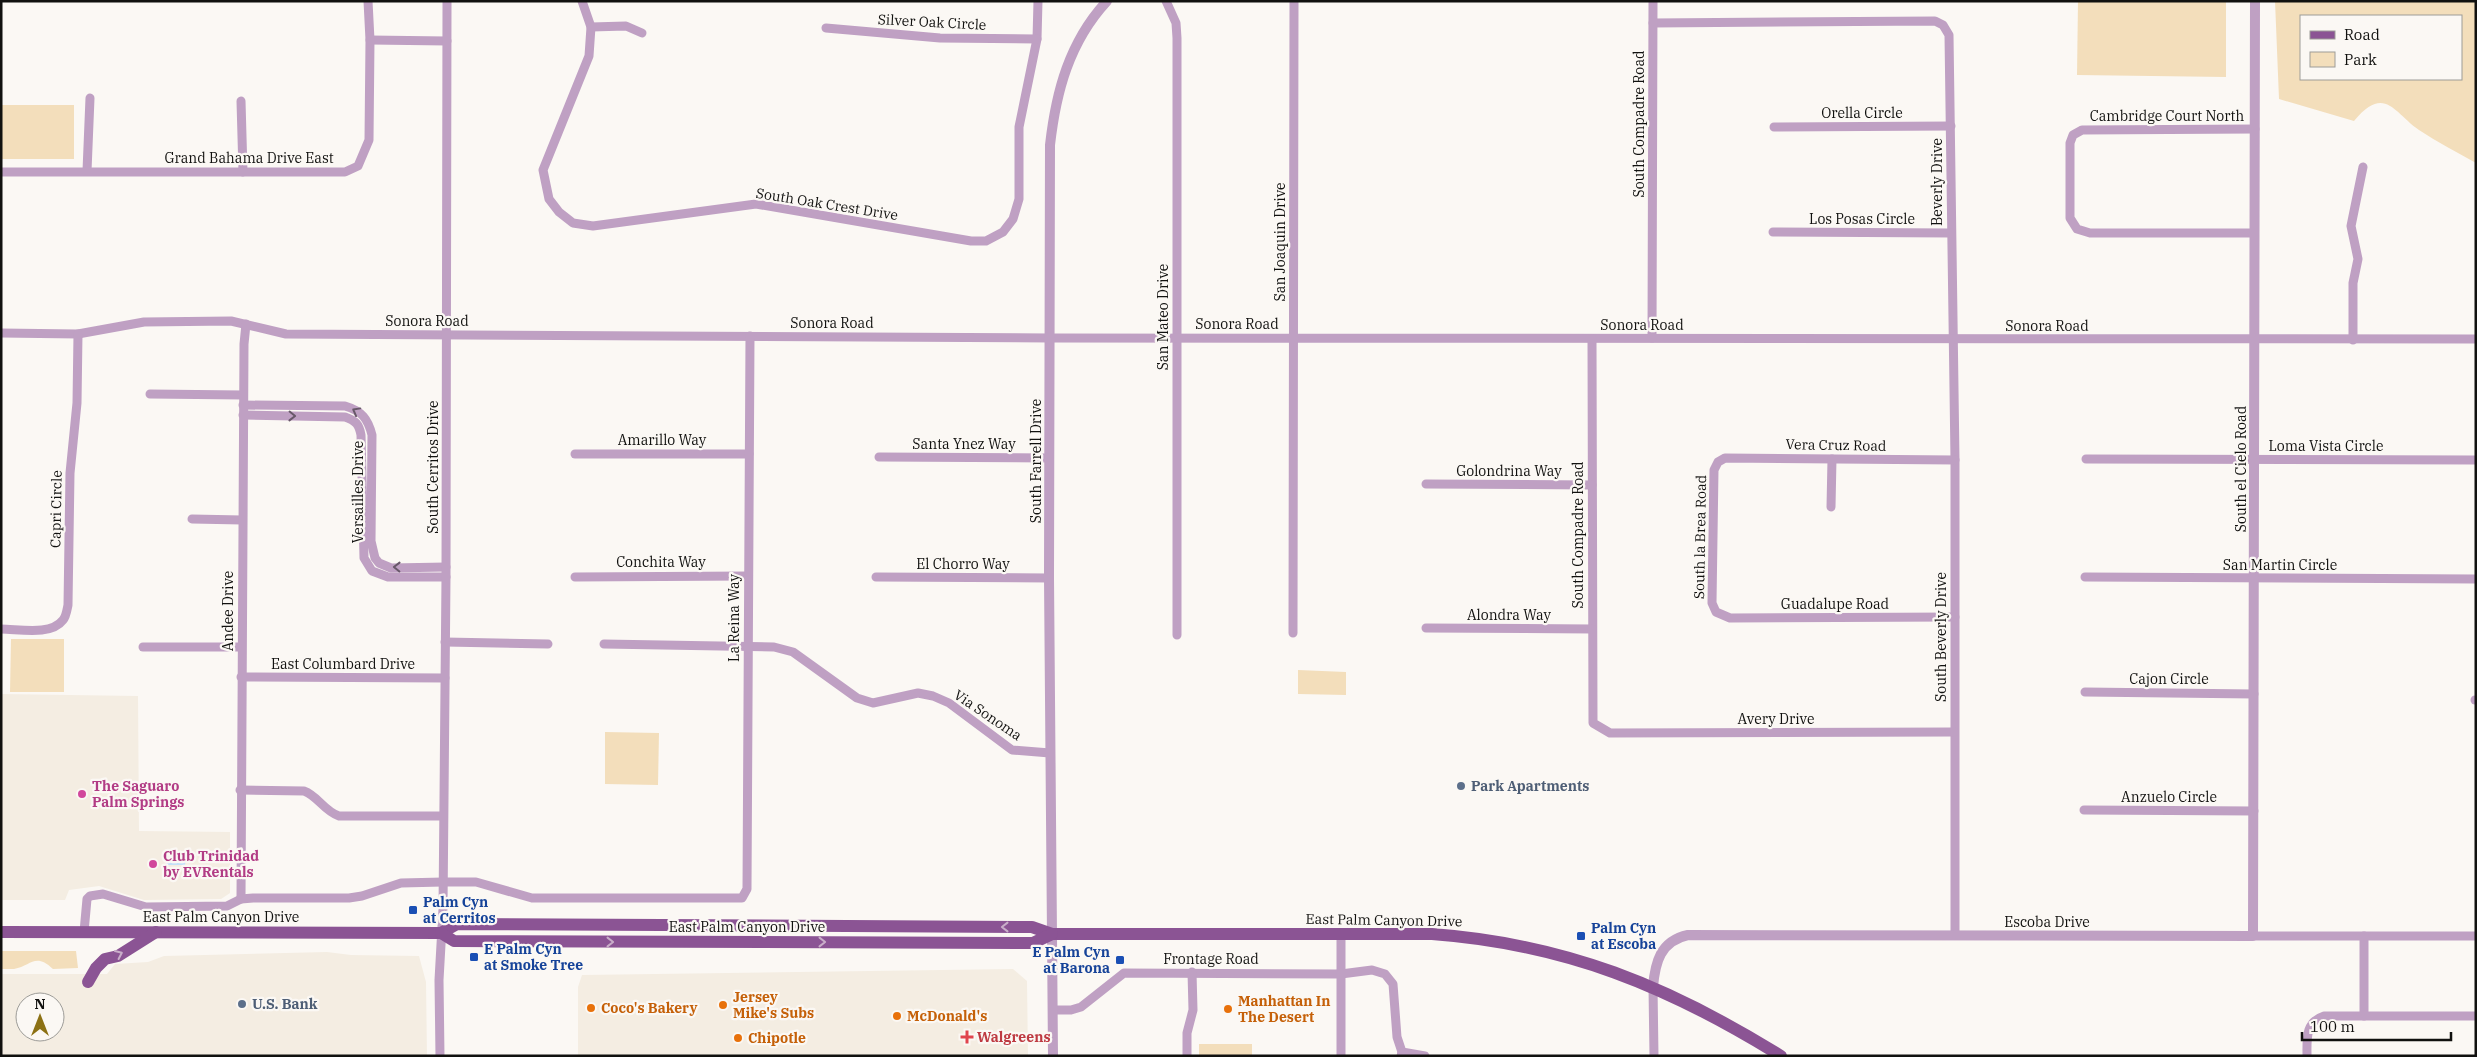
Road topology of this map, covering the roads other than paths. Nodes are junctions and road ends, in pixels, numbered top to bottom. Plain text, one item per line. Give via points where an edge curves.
1 (368, 1) edge
2 (447, 1) edge
3 (582, 1) edge
4 (1038, 1) edge
5 (1107, 1) edge
6 (1166, 1) edge
7 (1294, 1) edge
8 (1653, 1) edge
9 (2255, 1) edge
10 (1653, 23) junction
11 (591, 27) junction
12 (826, 28) dead end
13 (642, 33) dead end
14 (1037, 39) junction
15 (370, 40) junction
16 (447, 41) junction
17 (90, 98) dead end
18 (241, 101) dead end
19 (1951, 126) junction
20 (1774, 127) dead end
21 (2254, 129) junction
22 (2363, 167) dead end
23 (87, 171) junction
24 (1, 172) edge
25 (243, 172) junction
26 (1773, 232) dead end
27 (1951, 233) junction
28 (2254, 233) junction
29 (246, 324) junction
30 (1, 333) edge
31 (78, 334) junction
32 (447, 334) junction
33 (750, 336) junction
34 (1050, 338) junction
35 (1176, 338) junction
36 (1294, 338) junction
37 (1652, 338) junction
38 (1592, 339) junction
39 (2255, 339) junction
40 (2476, 339) edge
41 (1954, 340) junction
42 (2353, 340) junction
43 (150, 394) dead end
44 (243, 395) junction
45 (243, 410) junction
46 (575, 454) dead end
47 (749, 454) junction
48 (879, 457) dead end
49 (1049, 458) junction
50 (1832, 459) junction
51 (1955, 460) junction
52 (2086, 460) dead end
53 (2255, 460) junction
54 (2476, 460) edge
55 (1718, 462) joint
56 (1426, 484) dead end
57 (1592, 485) junction
58 (1831, 507) dead end
59 (192, 519) dead end
60 (242, 520) junction
61 (446, 572) junction
62 (748, 576) junction
63 (575, 577) dead end
64 (876, 577) dead end
65 (2085, 577) dead end
66 (1049, 578) junction
67 (2255, 579) junction
68 (2476, 579) edge
69 (1716, 612) joint
70 (1955, 617) junction
71 (1426, 628) dead end
72 (1, 629) edge
73 (1592, 629) junction
74 (1293, 633) dead end
75 (1177, 634) dead end
76 (445, 642) junction
77 (548, 644) dead end
78 (604, 644) dead end
79 (748, 646) junction
80 (143, 647) dead end
81 (241, 647) junction
82 (241, 676) junction
83 (445, 678) junction
84 (2085, 692) dead end
85 (2254, 694) junction
86 (1599, 728) joint
87 (1954, 732) junction
88 (1050, 753) junction
89 (240, 790) junction
90 (2084, 810) dead end
91 (2254, 810) junction
92 (443, 816) junction
93 (442, 882) junction
94 (241, 899) junction
95 (1, 932) edge
96 (84, 932) junction
97 (156, 932) junction
98 (441, 933) junction
99 (1052, 934) junction
100 (1341, 934) junction
101 (1955, 935) junction
102 (2253, 936) junction
103 (2364, 936) junction
104 (2476, 936) edge
105 (1192, 972) junction
106 (1341, 974) junction
107 (88, 982) dead end
108 (1653, 987) junction
109 (1053, 1010) junction
110 (2364, 1016) junction
111 (2476, 1016) edge
112 (1401, 1054) edge
113 (440, 1056) edge
114 (1053, 1056) edge
115 (1187, 1056) edge
116 (1341, 1056) edge
117 (1424, 1056) edge
118 (1654, 1056) edge
119 (1781, 1056) edge
120 (2307, 1056) edge

1 - 15 street, Grand Bahama Drive East
2 - 16 street, South Cerritos Drive
3 - 11 street
4 - 14 street
5 - 34 street, South Farrell Drive via 1070,57 1055,110 1050,145
6 - 35 street, San Mateo Drive via 1176,23 1177,38
7 - 36 street, San Joaquin Drive
8 - 10 street, South Compadre Road
9 - 21 street, South el Cielo Road
10 - 19 street, Beverly Drive via 1935,21 1944,26 1948,35
10 - 37 street, South Compadre Road
11 - 13 street via 626,26
11 - 14 street, South Oak Crest Drive via 589,56 543,170 549,199 573,222 593,226 756,204 971,241 986,241 1003,232 1013,219 1019,199 1019,126
12 - 14 street, Silver Oak Circle via 940,38
15 - 16 street
15 - 25 street, Grand Bahama Drive East via 369,140 358,166 345,172
16 - 32 street, South Cerritos Drive
17 - 23 street
18 - 25 street
19 - 20 street, Orella Circle
19 - 27 street, Beverly Drive
21 - 28 street, South el Cielo Road
21 - 28 street, Cambridge Court North via 2082,130 2070,142 2070,218 2077,229 2090,233
22 - 42 street via 2351,226 2358,259 2353,283
23 - 24 street, Grand Bahama Drive East
23 - 25 street, Grand Bahama Drive East
26 - 27 street, Los Posas Circle
27 - 41 street, Beverly Drive
28 - 39 street, South el Cielo Road
29 - 31 street, Sonora Road via 231,321 144,322
29 - 32 street, Sonora Road via 286,334
29 - 44 street, Andee Drive
30 - 31 street, Sonora Road
31 - 72 street, Capri Circle via 77,402 70,473 68,605 64,620 56,626 43,630
32 - 33 street, Sonora Road
32 - 61 street, South Cerritos Drive
33 - 34 street, Sonora Road
33 - 47 street, La Reina Way
34 - 35 street, Sonora Road
34 - 49 street, South Farrell Drive
35 - 36 street, Sonora Road
35 - 75 street, San Mateo Drive
36 - 38 street, Sonora Road
36 - 74 street, San Joaquin Drive
37 - 38 street, Sonora Road
37 - 41 street, Sonora Road
38 - 57 street, South Compadre Road
39 - 41 street, Sonora Road
39 - 42 street, Sonora Road
39 - 53 street, South el Cielo Road
40 - 42 street, Sonora Road
41 - 51 street, South Beverly Drive
43 - 44 street
44 - 45 street, Andee Drive
45 - 60 street, Andee Drive
45 - 61 street, Versailles Drive via 345,417 355,421 360,426 361,435 364,558 372,571 388,577
46 - 47 street, Amarillo Way
47 - 62 street, La Reina Way
48 - 49 street, Santa Ynez Way
49 - 66 street, South Farrell Drive
50 - 51 street, Vera Cruz Road
50 - 55 street, Vera Cruz Road via 1726,458
50 - 58 street
51 - 70 street, South Beverly Drive
52 - 53 street, Loma Vista Circle
53 - 54 street, Loma Vista Circle
53 - 67 street, South el Cielo Road
55 - 69 street, South la Brea Road via 1714,470 1712,603
56 - 57 street, Golondrina Way
57 - 73 street, South Compadre Road
59 - 60 street
60 - 81 street, Andee Drive
61 - 76 street, South Cerritos Drive
62 - 63 street, Conchita Way
62 - 79 street, La Reina Way
64 - 66 street, El Chorro Way
65 - 67 street, San Martin Circle
66 - 88 street, South Farrell Drive
67 - 68 street, San Martin Circle
67 - 85 street, South el Cielo Road
69 - 70 street, Guadalupe Road via 1730,618
70 - 87 street, South Beverly Drive
71 - 73 street, Alondra Way
73 - 86 street, South Compadre Road via 1591,710 1593,723
76 - 77 street
76 - 83 street, South Cerritos Drive
78 - 79 street, Via Sonoma
79 - 88 street, Via Sonoma via 794,652 857,698 874,703 918,694 933,696 949,703 1012,750
79 - 93 street, La Reina Way via 747,889 742,898 532,898 476,882
80 - 81 street
81 - 82 street, Andee Drive
82 - 83 street, East Columbard Drive
82 - 89 street, Andee Drive
83 - 92 street, South Cerritos Drive
84 - 85 street, Cajon Circle
85 - 91 street, South el Cielo Road
86 - 87 street, Avery Drive via 1610,733
87 - 101 street, South Beverly Drive
88 - 99 street, South Farrell Drive
89 - 92 street via 310,793 330,813 339,816
89 - 94 street, Andee Drive
90 - 91 street, Anzuelo Circle
91 - 102 street, South el Cielo Road
92 - 93 street, South Cerritos Drive
93 - 94 street via 401,883 349,898
93 - 98 street, South Cerritos Drive
94 - 96 street via 227,906 146,907 103,894 90,896 85,906
95 - 96 main road, East Palm Canyon Drive
96 - 97 main road, East Palm Canyon Drive
97 - 98 main road, East Palm Canyon Drive
107 -> 97 main road via 105,959 118,956
98 - 99 main road, East Palm Canyon Drive via 454,941 1033,943
98 - 113 street, South Cerritos Drive
99 - 100 main road, East Palm Canyon Drive
99 - 109 street, South Farrell Drive
100 - 106 street
100 - 108 main road, East Palm Canyon Drive via 1432,934 1506,943 1583,961
101 - 102 street, Escoba Drive
101 - 108 street, Escoba Drive via 1688,935 1674,940 1663,950 1655,965
102 - 103 street, Escoba Drive
103 - 104 street, Escoba Drive
103 - 110 street
105 - 106 street, Frontage Road
105 - 109 street, Frontage Road via 1124,973 1081,1007
105 - 115 street via 1193,1010 1187,1033
106 - 112 street, Frontage Road via 1372,970 1385,974 1393,984
106 - 116 street
108 - 118 street
108 - 119 main road, East Palm Canyon Drive via 1738,1029
109 - 114 street, South Farrell Drive
110 - 111 street
110 - 120 street via 2324,1016 2313,1022 2309,1027
112 - 117 street

